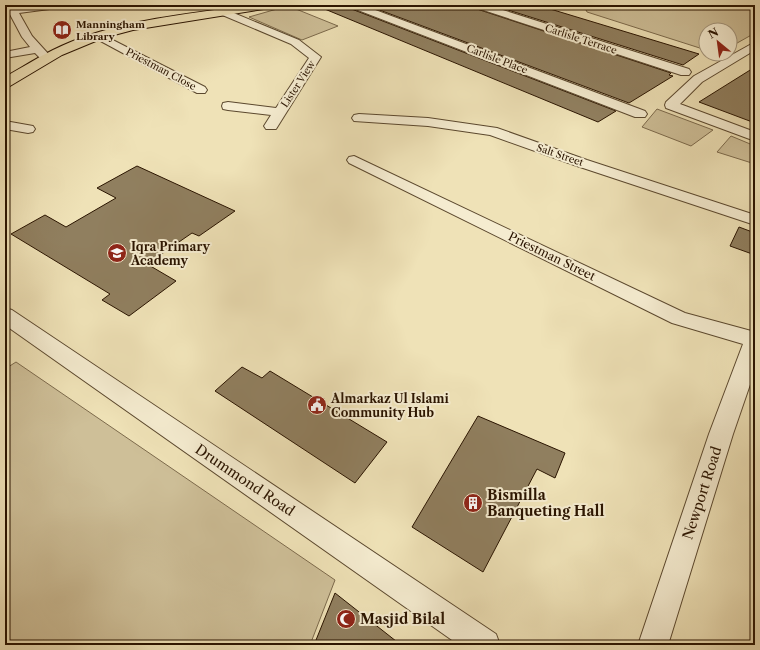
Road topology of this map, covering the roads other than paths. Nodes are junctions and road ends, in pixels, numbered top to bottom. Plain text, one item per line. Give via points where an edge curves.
1 (57, 5) edge
2 (270, 5) edge
3 (353, 5) edge
4 (477, 5) edge
5 (12, 8) edge
6 (224, 12) junction
7 (99, 36) junction
8 (755, 45) edge
9 (5, 54) edge
10 (42, 54) junction
11 (685, 72) dead end
12 (5, 83) edge
13 (201, 90) dead end
14 (228, 106) dead end
15 (280, 112) junction
16 (640, 114) dead end
17 (359, 118) dead end
18 (5, 124) edge
19 (271, 126) dead end
20 (28, 129) dead end
21 (755, 137) edge
22 (354, 160) dead end
23 (755, 220) edge
24 (5, 315) edge
25 (755, 341) edge
26 (485, 645) edge
27 (653, 645) edge

1 - 5 street
2 - 6 main road
3 - 16 street, Carlisle Place
4 - 11 street, Carlisle Terrace
5 - 10 street via 27,36
6 - 7 main road via 132,27
6 - 15 street, Lister View via 295,42 315,57
7 - 10 main road
7 - 13 street, Priestman Close
8 - 21 street via 698,80 671,105
9 - 10 street
10 - 12 main road
14 - 15 street, Lister View
15 - 19 street, Lister View
17 - 23 street, Salt Street via 428,122 492,131
18 - 20 street
22 - 25 street, Priestman Street via 679,318
24 - 26 street, Drummond Road
25 - 27 street, Newport Road via 721,434

